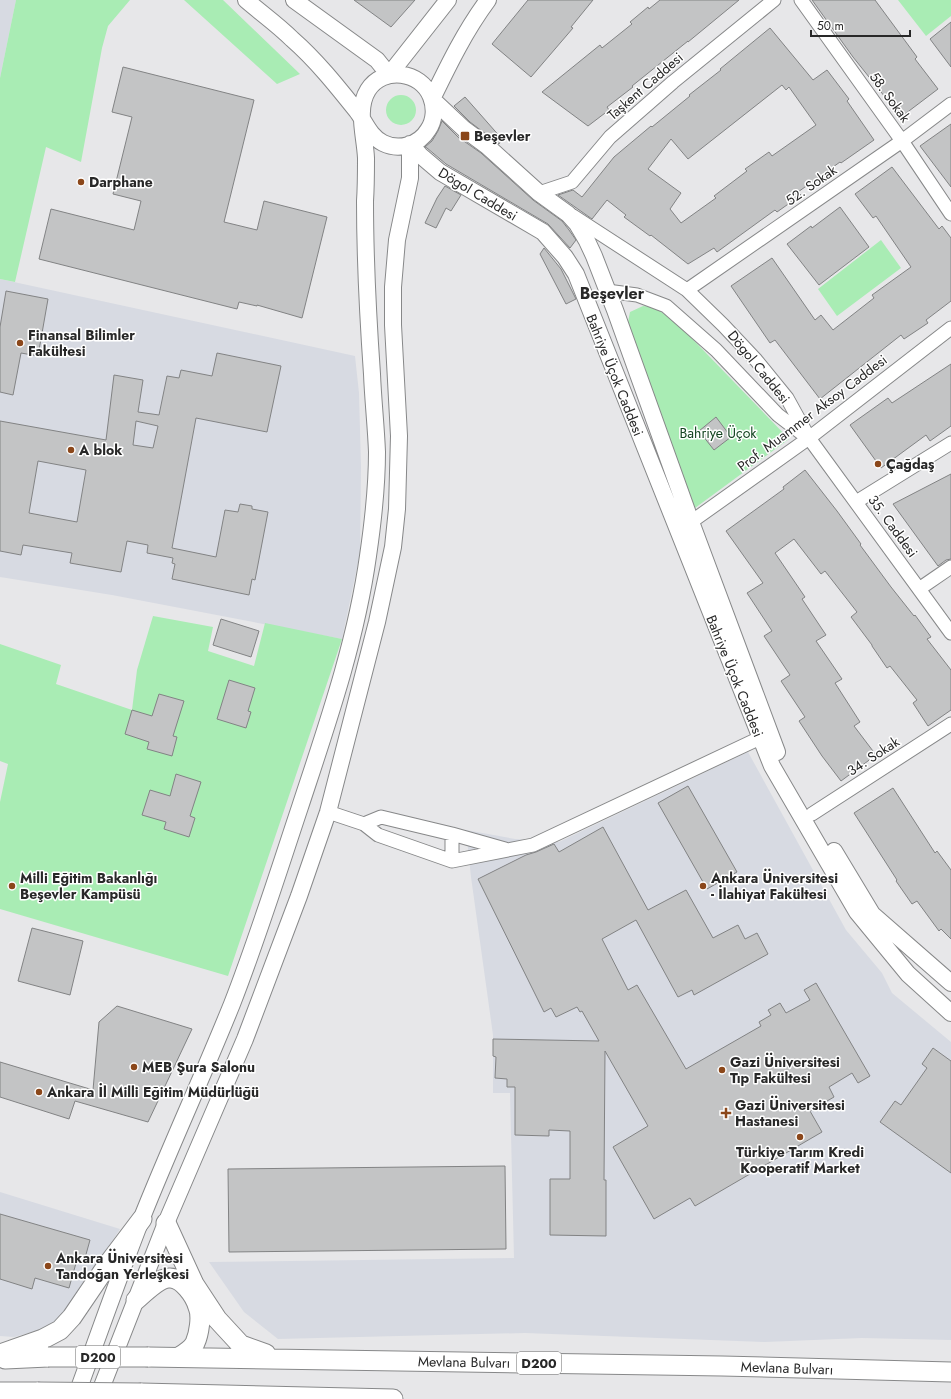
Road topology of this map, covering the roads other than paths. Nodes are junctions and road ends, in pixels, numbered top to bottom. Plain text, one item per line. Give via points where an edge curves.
1 (246, 0) edge
2 (294, 0) edge
3 (448, 0) edge
4 (488, 0) edge
5 (774, 0) edge
6 (801, 0) edge
7 (389, 75) junction
8 (432, 99) junction
9 (951, 104) edge
10 (362, 117) junction
11 (902, 141) junction
12 (410, 144) junction
13 (539, 193) junction
14 (568, 214) junction
15 (951, 214) edge
16 (687, 290) junction
17 (607, 291) junction
18 (585, 300) junction
19 (951, 328) edge
20 (809, 438) junction
21 (951, 443) edge
22 (856, 502) junction
23 (691, 522) junction
24 (951, 567) edge
25 (919, 589) junction
26 (951, 633) edge
27 (951, 724) edge
28 (760, 738) junction
29 (328, 812) junction
30 (812, 814) junction
31 (364, 824) junction
32 (452, 834) junction
33 (508, 850) junction
34 (452, 861) junction
35 (951, 983) edge
36 (951, 1013) edge
37 (142, 1219) junction
38 (166, 1223) junction
39 (136, 1300) junction
40 (0, 1354) edge
41 (179, 1357) junction
42 (280, 1359) junction
43 (0, 1360) edge
44 (951, 1365) edge
45 (951, 1372) edge
46 (929, 1373) junction
47 (0, 1392) edge
48 (143, 1396) edge
49 (238, 1397) edge
50 (75, 1399) edge
51 (96, 1399) edge
52 (393, 1399) edge

1 - 10 main road via 292,38
2 - 7 main road via 377,60
3 - 7 main road
4 - 8 main road via 473,20
5 - 13 street, Taşkent Caddesi via 610,137 572,182
6 - 11 street, 58. Sokak
7 - 8 main road via 408,75 419,80
7 - 10 main road via 374,83 366,93 362,104
8 - 12 main road via 434,110 428,131 419,140
8 - 13 main road, Dögol Caddesi
9 - 11 street, 52. Sokak
10 - 12 main road via 373,136 380,142 390,146
10 - 37 main road via 366,160 365,248 377,455 368,560 356,621 335,699 234,1000
11 - 15 street, 58. Sokak
11 - 16 street, 52. Sokak
12 - 18 main road, Dögol Caddesi via 440,172 543,232 576,274
12 - 29 main road via 410,178 397,240 393,287 399,436 393,547 377,622
13 - 14 main road, Dögol Caddesi
14 - 16 street, Dögol Caddesi
14 - 17 main road, Dögol Caddesi via 577,224 592,251
16 - 20 street, Dögol Caddesi via 756,360 787,398
17 - 18 main road, Dögol Caddesi
17 - 20 street, Dögol Caddesi via 637,295 666,306 716,350 778,415
17 - 23 main road, Bahriye Üçok Caddesi
18 - 28 main road, Bahriye Üçok Caddesi
19 - 20 street, Prof. Muammer Aksoy Caddesi
20 - 22 street, 35. Caddesi
20 - 23 street, Prof. Muammer Aksoy Caddesi
21 - 22 street
22 - 25 street, 35. Caddesi
23 - 30 main road, Bahriye Üçok Caddesi via 782,765
24 - 25 street
25 - 26 street, 35. Caddesi
27 - 30 street, 34. Sokak
28 - 33 street via 533,845
28 - 36 main road, Bahriye Üçok Caddesi via 772,766 857,912 908,974
29 - 31 street
29 - 38 main road via 245,1039
30 - 35 main road, Bahriye Üçok Caddesi via 872,914
31 - 32 street via 381,817
31 - 34 street via 378,835
32 - 33 street
32 - 34 street
33 - 34 street
37 - 40 highway via 60,1330 43,1339
37 - 50 main road
38 - 39 main road
38 - 42 highway via 194,1284 217,1319 241,1345
39 - 41 highway via 161,1280 168,1278 175,1279 188,1289 199,1307 200,1327 194,1345
39 - 51 main road
41 - 42 highway, Mevlana Bulvarı / D200
41 - 43 highway, Mevlana Bulvarı / D200, bridge via 48,1357
42 - 46 highway, Mevlana Bulvarı / D200 via 722,1366
44 - 46 highway
45 - 46 highway, Mevlana Bulvarı / D200
47 - 48 highway, bridge
48 - 49 highway
49 - 52 highway

